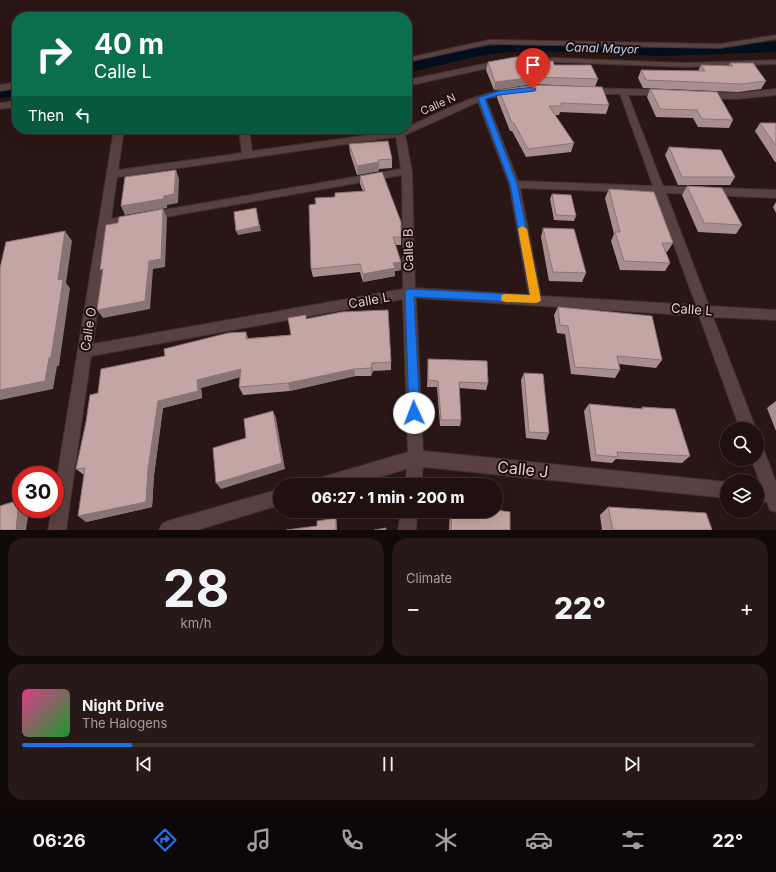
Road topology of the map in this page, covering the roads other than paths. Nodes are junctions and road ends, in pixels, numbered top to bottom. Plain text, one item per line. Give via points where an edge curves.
1 (776, 37) edge
2 (412, 59) edge
3 (525, 60) edge
4 (512, 61) edge
5 (776, 62) edge
6 (412, 82) edge
7 (12, 86) edge
8 (0, 88) edge
9 (526, 90) edge
10 (578, 90) edge
11 (623, 92) junction
12 (776, 92) edge
13 (677, 94) edge
14 (692, 94) edge
15 (481, 98) junction
16 (12, 105) edge
17 (0, 106) edge
18 (412, 129) edge
19 (118, 134) edge
20 (245, 134) edge
21 (400, 134) joint
22 (247, 155) junction
23 (407, 171) junction
24 (112, 174) junction
25 (514, 184) junction
26 (660, 189) junction
27 (776, 194) edge
28 (104, 224) junction
29 (409, 293) junction
30 (536, 300) junction
31 (705, 309) junction
32 (776, 315) edge
33 (85, 351) junction
34 (745, 422) edge
35 (416, 458) junction
36 (761, 466) edge
37 (347, 478) edge
38 (414, 478) edge
39 (720, 489) edge
40 (770, 497) edge
41 (273, 500) edge
42 (408, 518) edge
43 (57, 530) edge
44 (168, 530) edge
45 (407, 530) edge

1 - 2 street via 720,46 489,42
3 - 5 street via 684,65
4 - 6 street
7 - 8 street
9 - 15 street, Calle N
10 - 11 street
11 - 13 street
11 - 26 street
12 - 14 street via 738,96
15 - 18 street, Calle N
15 - 25 street
16 - 17 street
19 - 24 street, Calle O
20 - 22 street
21 - 22 street, Calle N
21 - 23 street, Calle B
22 - 24 street, Calle N
23 - 28 street
23 - 29 street, Calle B
24 - 28 street, Calle O
25 - 26 street
25 - 30 street
26 - 27 street
26 - 31 street
28 - 33 street, Calle O
29 - 30 street, Calle L
29 - 33 street, Calle L
29 - 35 street, Calle B
30 - 31 street, Calle L
31 - 32 street, Calle L
31 - 34 street
33 - 43 street, Calle O
35 - 37 street, Calle J
35 - 38 street, Calle B
35 - 39 street, Calle J
36 - 40 street
41 - 44 street
42 - 45 street

